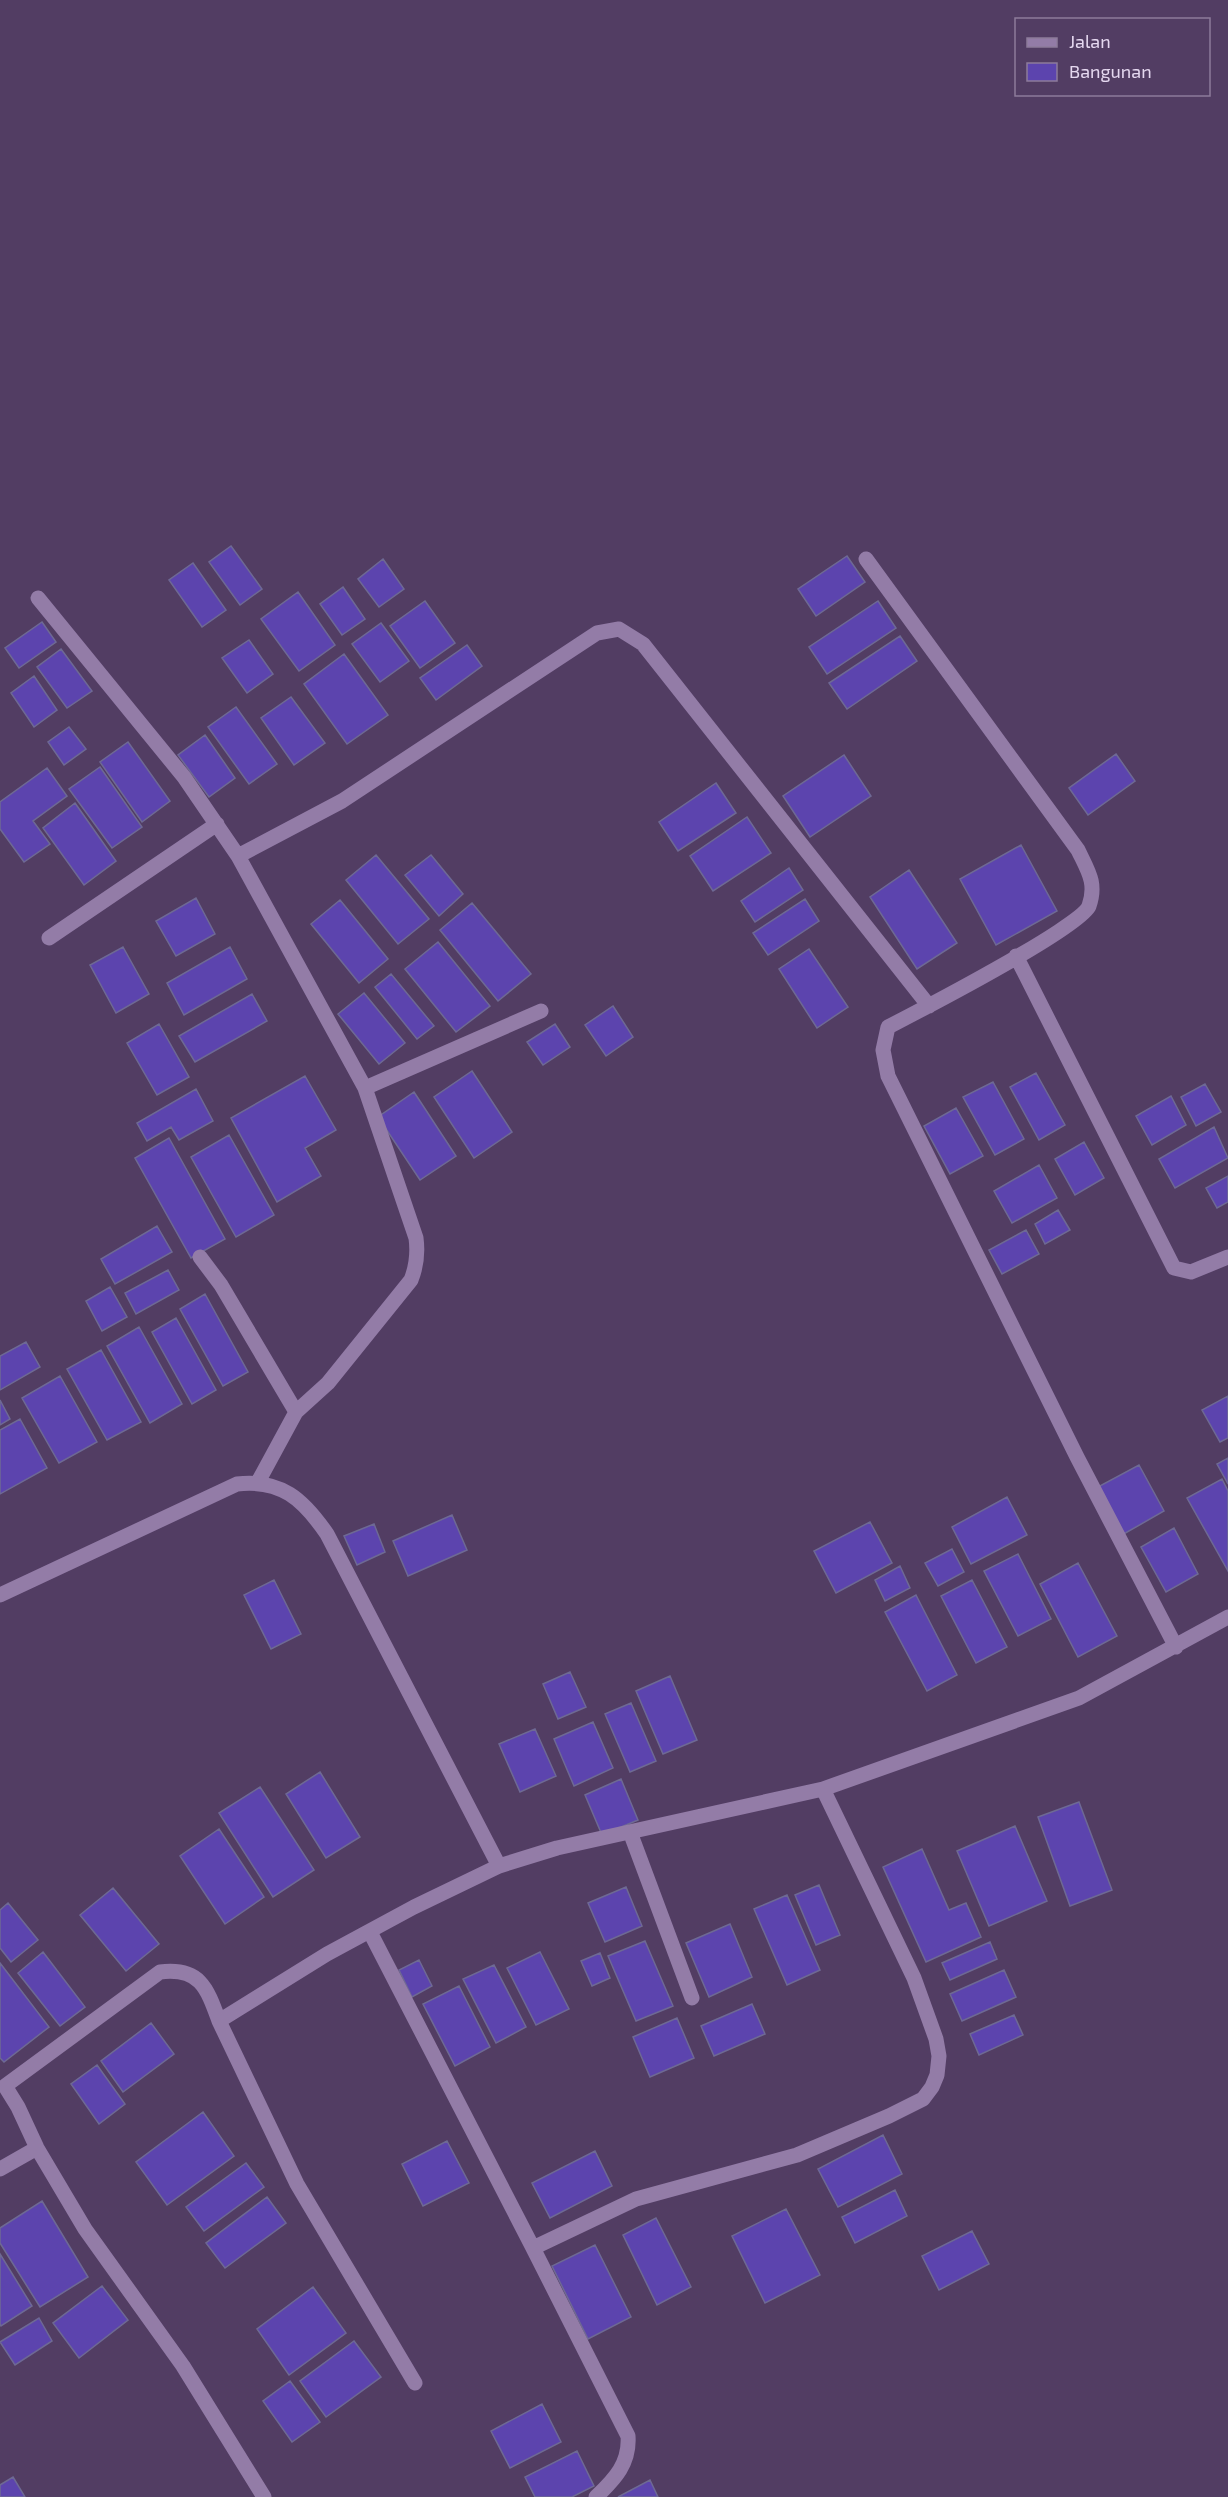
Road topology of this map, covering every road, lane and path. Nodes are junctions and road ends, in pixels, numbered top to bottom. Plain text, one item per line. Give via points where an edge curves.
1 (866, 559) dead end
2 (38, 598) dead end
3 (217, 824) junction
4 (238, 856) junction
5 (49, 938) dead end
6 (1016, 956) junction
7 (929, 1006) junction
8 (541, 1011) dead end
9 (365, 1088) junction
10 (200, 1257) dead end
11 (1228, 1257) edge
12 (296, 1412) junction
13 (258, 1482) junction
14 (0, 1595) edge
15 (1228, 1617) edge
16 (1176, 1647) junction
17 (823, 1789) junction
18 (630, 1832) junction
19 (499, 1866) junction
20 (370, 1932) junction
21 (692, 1998) dead end
22 (219, 2021) junction
23 (2, 2084) edge
24 (37, 2148) junction
25 (0, 2169) edge
26 (534, 2248) junction
27 (415, 2383) dead end
28 (264, 2497) edge
29 (596, 2497) edge

1 - 6 street via 1078,850 1094,885 1088,909 1056,935
2 - 3 street via 184,777
3 - 4 street
3 - 5 street
4 - 7 street via 342,801 597,633 619,629 643,644
4 - 9 street
6 - 7 street
6 - 11 street via 1174,1268 1191,1272
7 - 16 street via 888,1027 883,1050 888,1076
8 - 9 street
9 - 12 street via 416,1238 416,1267 411,1280 328,1383
10 - 12 street via 221,1285
12 - 13 street
13 - 14 street via 237,1484
13 - 19 street via 290,1494 312,1513 327,1534
15 - 16 street
16 - 17 street via 1079,1698
17 - 18 street
17 - 26 street via 914,1978 939,2056 932,2088 923,2099 906,2108 797,2155 636,2199
18 - 19 street
18 - 21 street
19 - 20 street
20 - 22 street
20 - 26 street
22 - 23 street via 208,1989 195,1977 184,1972 160,1972
22 - 27 street via 297,2184
23 - 24 street via 18,2107
24 - 25 street
24 - 28 street via 85,2229 183,2366
26 - 29 street via 628,2436 628,2458

